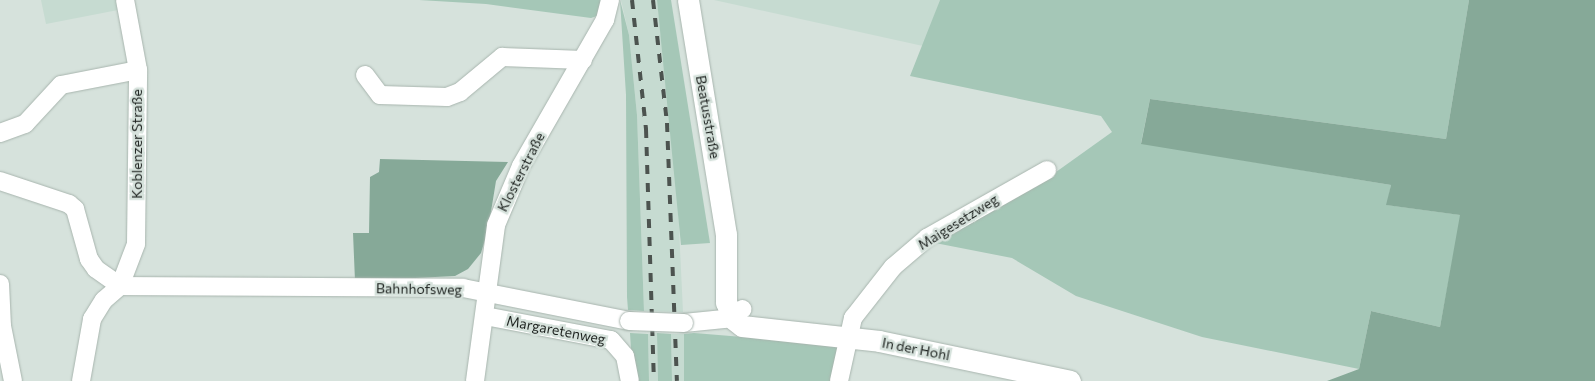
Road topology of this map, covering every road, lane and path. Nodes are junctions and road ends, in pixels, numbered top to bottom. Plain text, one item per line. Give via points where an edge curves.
1 (125, 0) edge
2 (610, 0) edge
3 (688, 0) edge
4 (583, 60) junction
5 (138, 70) junction
6 (365, 75) dead end
7 (0, 134) edge
8 (1047, 170) dead end
9 (0, 181) edge
10 (0, 284) edge
11 (120, 286) junction
12 (486, 294) junction
13 (737, 313) junction
14 (485, 316) junction
15 (848, 336) junction
16 (13, 381) edge
17 (80, 381) edge
18 (475, 381) edge
19 (630, 381) edge
20 (839, 381) edge
21 (1070, 381) edge

1 - 5 street, Koblenzer Straße
2 - 4 street, Klosterstraße via 606,20
3 - 13 street, Beatusstraße via 726,234 726,302
4 - 6 street via 502,57 460,92 448,97 380,95
4 - 12 street, Klosterstraße via 521,166 496,225
5 - 7 street via 61,85 25,124
5 - 11 street, Koblenzer Straße via 136,244
8 - 15 street, Maigesetzweg via 927,238 904,257 853,318
9 - 11 street via 69,204 75,209 89,259 96,270
10 - 16 street via 2,326
11 - 12 street, Bahnhofsweg via 463,288
11 - 17 street via 104,300 92,319
12 - 13 street, Bahnhofsweg, bridge via 629,321 684,323
12 - 14 street, Klosterstraße
13 - 15 street, In der Hohl via 742,326
14 - 18 street, Klosterstraße
14 - 19 street, Margaretenweg via 611,340 625,356
15 - 20 street, Maigesetzweg
15 - 21 street, In der Hohl

